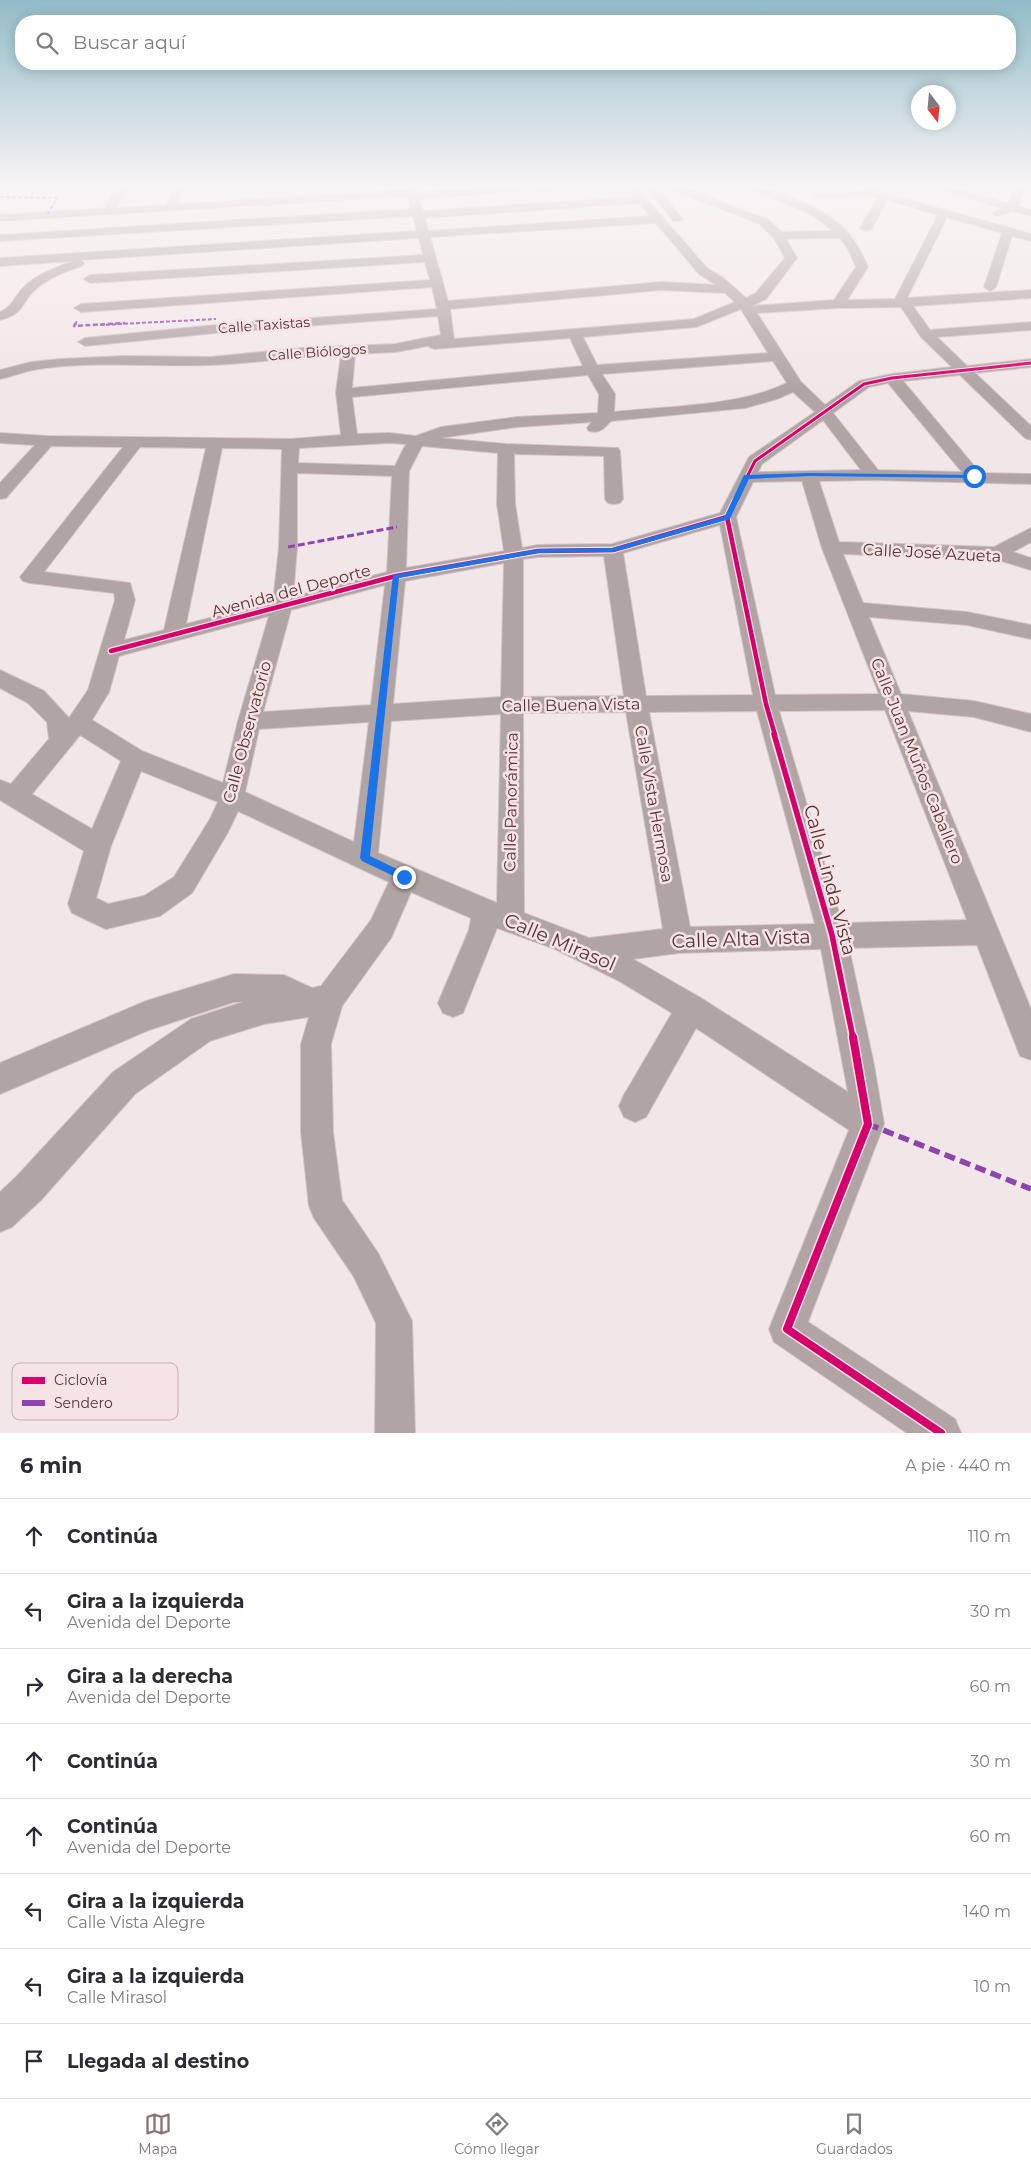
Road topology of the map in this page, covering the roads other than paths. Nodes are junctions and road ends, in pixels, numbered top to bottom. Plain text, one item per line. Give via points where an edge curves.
1 (29, 255) edge
2 (117, 255) edge
3 (224, 255) edge
4 (401, 255) edge
5 (431, 255) edge
6 (693, 255) edge
7 (703, 255) edge
8 (789, 255) edge
9 (858, 255) edge
10 (922, 255) edge
11 (1000, 255) edge
12 (99, 256) junction
13 (26, 260) junction
14 (0, 262) edge
15 (220, 272) junction
16 (712, 273) junction
17 (435, 283) junction
18 (1031, 284) edge
19 (661, 286) junction
20 (990, 287) junction
21 (729, 289) junction
22 (86, 294) junction
23 (1031, 294) edge
24 (218, 299) junction
25 (898, 301) junction
26 (838, 304) junction
27 (747, 306) junction
28 (443, 309) junction
29 (0, 316) edge
30 (77, 321) dead end
31 (1031, 326) edge
32 (216, 329) junction
33 (575, 334) junction
34 (926, 334) junction
35 (85, 342) dead end
36 (395, 348) junction
37 (349, 349) junction
38 (776, 357) junction
39 (0, 361) edge
40 (211, 361) junction
41 (1031, 363) edge
42 (31, 366) junction
43 (592, 370) junction
44 (965, 371) junction
45 (0, 375) edge
46 (892, 378) junction
47 (795, 384) junction
48 (344, 393) junction
49 (824, 413) junction
50 (606, 417) junction
51 (1031, 435) edge
52 (0, 438) edge
53 (350, 439) junction
54 (47, 441) junction
55 (416, 441) junction
56 (135, 442) junction
57 (215, 443) junction
58 (291, 444) junction
59 (506, 449) junction
60 (571, 451) junction
61 (288, 468) junction
62 (401, 471) junction
63 (873, 475) junction
64 (754, 476) junction
65 (974, 476) junction
66 (1031, 479) edge
67 (813, 489) junction
68 (0, 494) edge
69 (614, 500) dead end
70 (727, 517) junction
71 (1027, 536) edge
72 (831, 548) junction
73 (613, 550) junction
74 (997, 553) junction
75 (514, 559) junction
76 (1031, 560) edge
77 (1031, 564) edge
78 (396, 576) junction
79 (282, 606) junction
80 (857, 609) junction
81 (1031, 632) edge
82 (172, 636) junction
83 (111, 651) junction
84 (0, 678) edge
85 (894, 702) junction
86 (636, 704) junction
87 (766, 704) junction
88 (512, 705) junction
89 (382, 714) junction
90 (249, 721) junction
91 (1031, 723) edge
92 (78, 724) junction
93 (61, 741) junction
94 (134, 758) junction
95 (8, 793) edge
96 (232, 797) junction
97 (98, 846) junction
98 (365, 858) junction
99 (404, 877) junction
100 (498, 915) junction
101 (986, 932) junction
102 (832, 935) junction
103 (679, 940) junction
104 (588, 951) junction
105 (320, 1001) junction
106 (453, 1003) dead end
107 (691, 1008) junction
108 (1031, 1045) edge
109 (0, 1079) edge
110 (635, 1106) dead end
111 (868, 1124) junction
112 (0, 1215) edge
113 (395, 1433) edge
114 (941, 1433) edge

1 - 13 street
2 - 12 street
3 - 15 street
4 - 15 street
5 - 17 street, Calle Biólogos
6 - 16 street
7 - 16 street
8 - 27 street via 791,258 761,296
9 - 26 street via 862,267
10 - 25 street
11 - 20 street
12 - 13 street
12 - 22 street
12 - 29 street via 47,275 30,287 20,304 9,314
13 - 14 street
15 - 22 street
15 - 24 street
16 - 19 street
16 - 21 street
17 - 24 street
17 - 28 street, Calle Biólogos
18 - 20 street
19 - 21 street
19 - 28 street, Calle Taxistas via 490,300
20 - 25 street
21 - 27 street
22 - 24 street
22 - 30 street
23 - 25 street
24 - 32 street
25 - 26 street
25 - 34 street
26 - 27 street
27 - 33 street via 696,323
27 - 38 street
28 - 32 street, Calle Taxistas
28 - 36 street, Calle Biólogos via 448,338
31 - 34 street
32 - 35 street, Calle Taxistas
32 - 40 street
33 - 36 street
33 - 43 street
34 - 44 street
36 - 37 street, Calle Biólogos
37 - 40 street, Calle Biólogos
37 - 48 street via 343,370
38 - 43 street
38 - 47 street
39 - 42 street
40 - 42 street, Calle Biólogos via 124,360
41 - 44 street
42 - 45 street
43 - 48 street
43 - 50 street via 607,394
44 - 46 street
44 - 51 street
46 - 49 street via 864,384
46 - 65 street
47 - 49 street
47 - 50 street via 772,396 745,402
48 - 53 street
49 - 63 street
49 - 64 street via 755,461
50 - 55 street via 441,432
50 - 60 street
52 - 54 street
53 - 55 street
53 - 58 street
54 - 56 street
54 - 68 street
55 - 59 street
55 - 62 street
56 - 57 street
56 - 83 street via 30,577 123,588 126,600
57 - 58 street
57 - 82 street
58 - 61 street, Calle Observatorio
59 - 60 street
59 - 75 street, Calle Panorámica via 506,504
60 - 69 street via 612,452
61 - 62 street
61 - 79 street, Calle Observatorio via 288,548
62 - 78 street
63 - 65 street
63 - 67 street via 852,475
64 - 67 street
64 - 67 street
64 - 70 street
65 - 66 street
67 - 72 street, Calle Juan Muños Caballero
70 - 73 street
70 - 87 street, Calle Linda Vista
71 - 74 street
71 - 76 street
72 - 74 street, Calle José Azueta
72 - 80 street, Calle Juan Muños Caballero
73 - 75 street, Avenida del Deporte via 538,551
73 - 86 street, Calle Vista Hermosa
74 - 77 street, Calle José Azueta
75 - 78 street, Avenida del Deporte
75 - 88 street, Calle Panorámica
78 - 79 street, Avenida del Deporte
78 - 89 street
79 - 82 street, Avenida del Deporte
79 - 90 street, Calle Observatorio
80 - 81 street via 936,615 1008,625
80 - 85 street, Calle Juan Muños Caballero
82 - 83 street, Avenida del Deporte
83 - 92 street via 98,692
84 - 93 street via 36,697 58,719
85 - 87 street, Calle Buena Vista
85 - 91 street, Calle Buena Vista via 974,709
85 - 101 street, Calle Juan Muños Caballero
86 - 87 street, Calle Buena Vista
86 - 88 street, Calle Buena Vista
86 - 103 street, Calle Vista Hermosa
87 - 102 street, Calle Linda Vista
88 - 89 street, Calle Buena Vista
88 - 100 street, Calle Panorámica
89 - 90 street, Calle Buena Vista
89 - 98 street
90 - 96 street, Calle Observatorio
92 - 93 street
92 - 94 street, Calle Mirasol
93 - 95 street
94 - 96 street, Calle Mirasol
94 - 97 street
95 - 97 street
96 - 97 street, Calle Observatorio via 220,825 183,885 150,907 106,917 81,904
96 - 98 street, Calle Mirasol
98 - 99 street, Calle Mirasol
99 - 100 street, Calle Mirasol
99 - 105 street via 381,929
100 - 104 street, Calle Mirasol
100 - 106 street, Calle Panorámica via 483,930
101 - 102 street, Calle Alta Vista
101 - 108 street, Calle Juan Muños Caballero
102 - 103 street, Calle Alta Vista
102 - 111 street, Calle Linda Vista
103 - 104 street, Calle Alta Vista
104 - 107 street, Calle Mirasol
105 - 109 street via 284,989 234,988 146,1016
105 - 112 street via 264,1010 202,1029 124,1083 30,1188
105 - 113 street via 316,1044 317,1132 326,1206 366,1265 394,1321
107 - 110 street
107 - 111 street, Calle Mirasol
111 - 114 street via 787,1329

